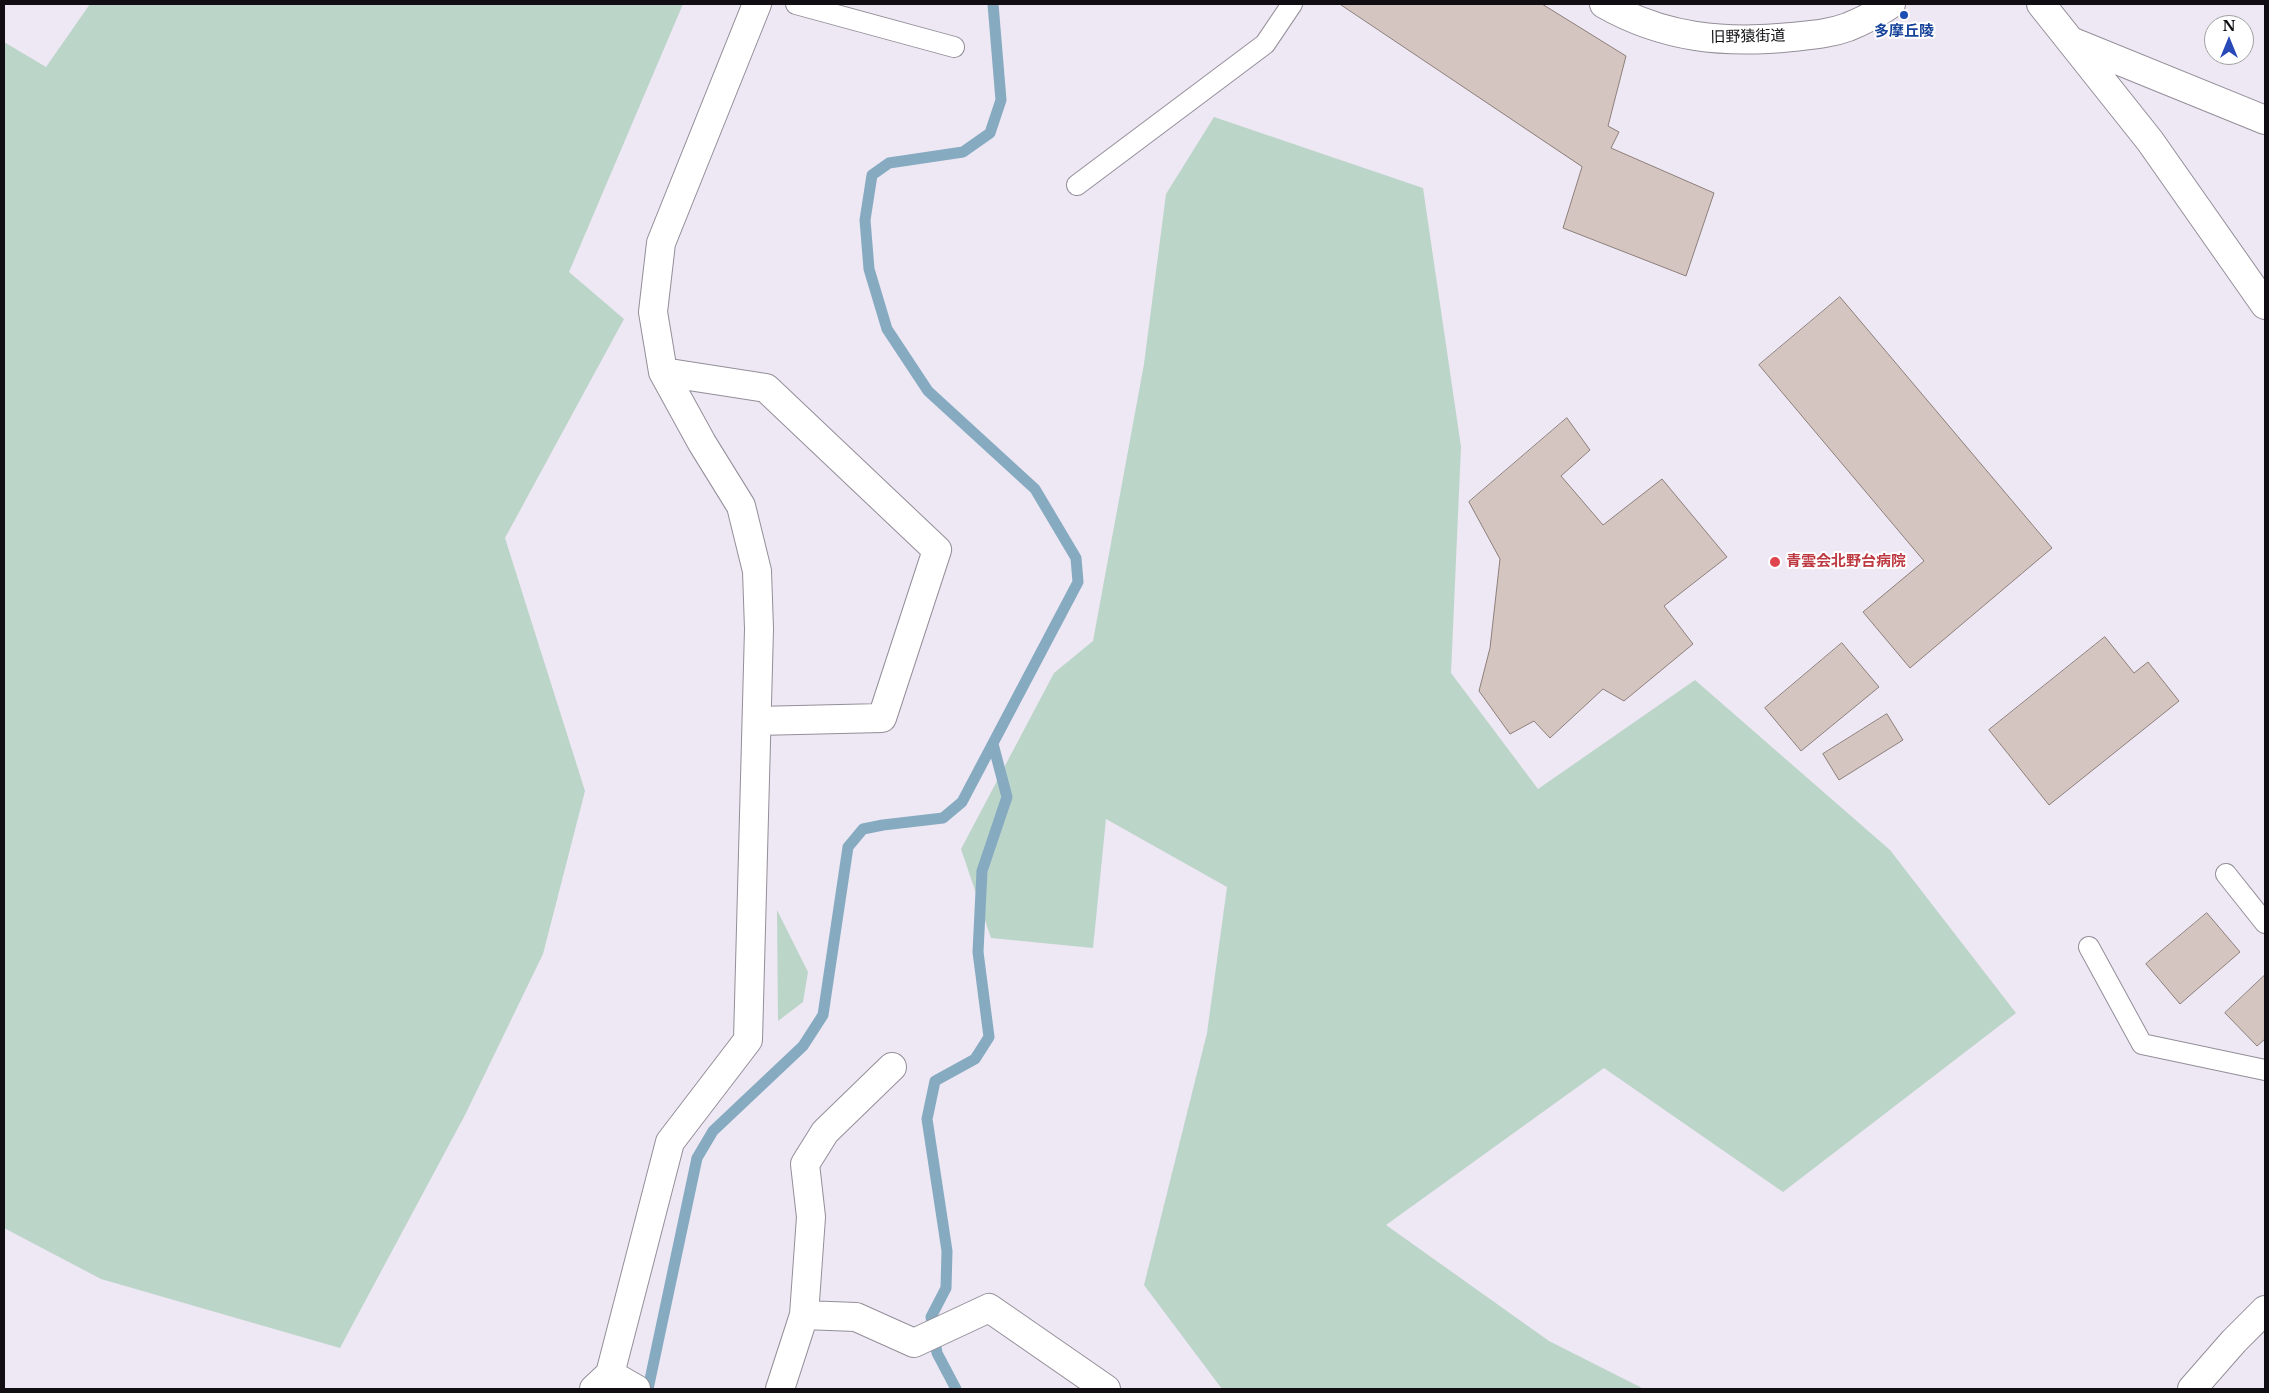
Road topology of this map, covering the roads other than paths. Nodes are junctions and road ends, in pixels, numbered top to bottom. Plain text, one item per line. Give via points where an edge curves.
1 (758, 4) edge
2 (796, 4) edge
3 (1292, 4) edge
4 (1604, 4) edge
5 (1891, 4) edge
6 (2041, 4) edge
7 (2072, 41) junction
8 (954, 47) dead end
9 (2265, 120) edge
10 (1076, 185) dead end
11 (2265, 305) edge
12 (663, 372) junction
13 (756, 721) junction
14 (2226, 874) dead end
15 (2265, 923) edge
16 (2089, 947) dead end
17 (892, 1067) dead end
18 (2265, 1070) edge
19 (2265, 1310) edge
20 (804, 1315) junction
21 (616, 1384) edge
22 (780, 1389) edge
23 (1106, 1389) edge
24 (2192, 1389) edge

1 - 12 street via 661,242 652,312
2 - 8 lane
3 - 10 lane via 1265,44
4 - 5 street, 旧野猿街道 via 1658,28 1688,36 1764,40 1815,35 1848,27
6 - 7 street
7 - 9 street
7 - 11 street via 2150,141
12 - 13 street via 741,506 756,570 759,629
12 - 13 street via 766,388 937,550 882,718
13 - 21 street via 748,1040 670,1142
14 - 15 lane
16 - 18 lane via 2142,1044
17 - 20 street via 825,1132 804,1164 811,1217
19 - 24 street
20 - 22 street
20 - 23 street via 856,1317 914,1343 988,1308

